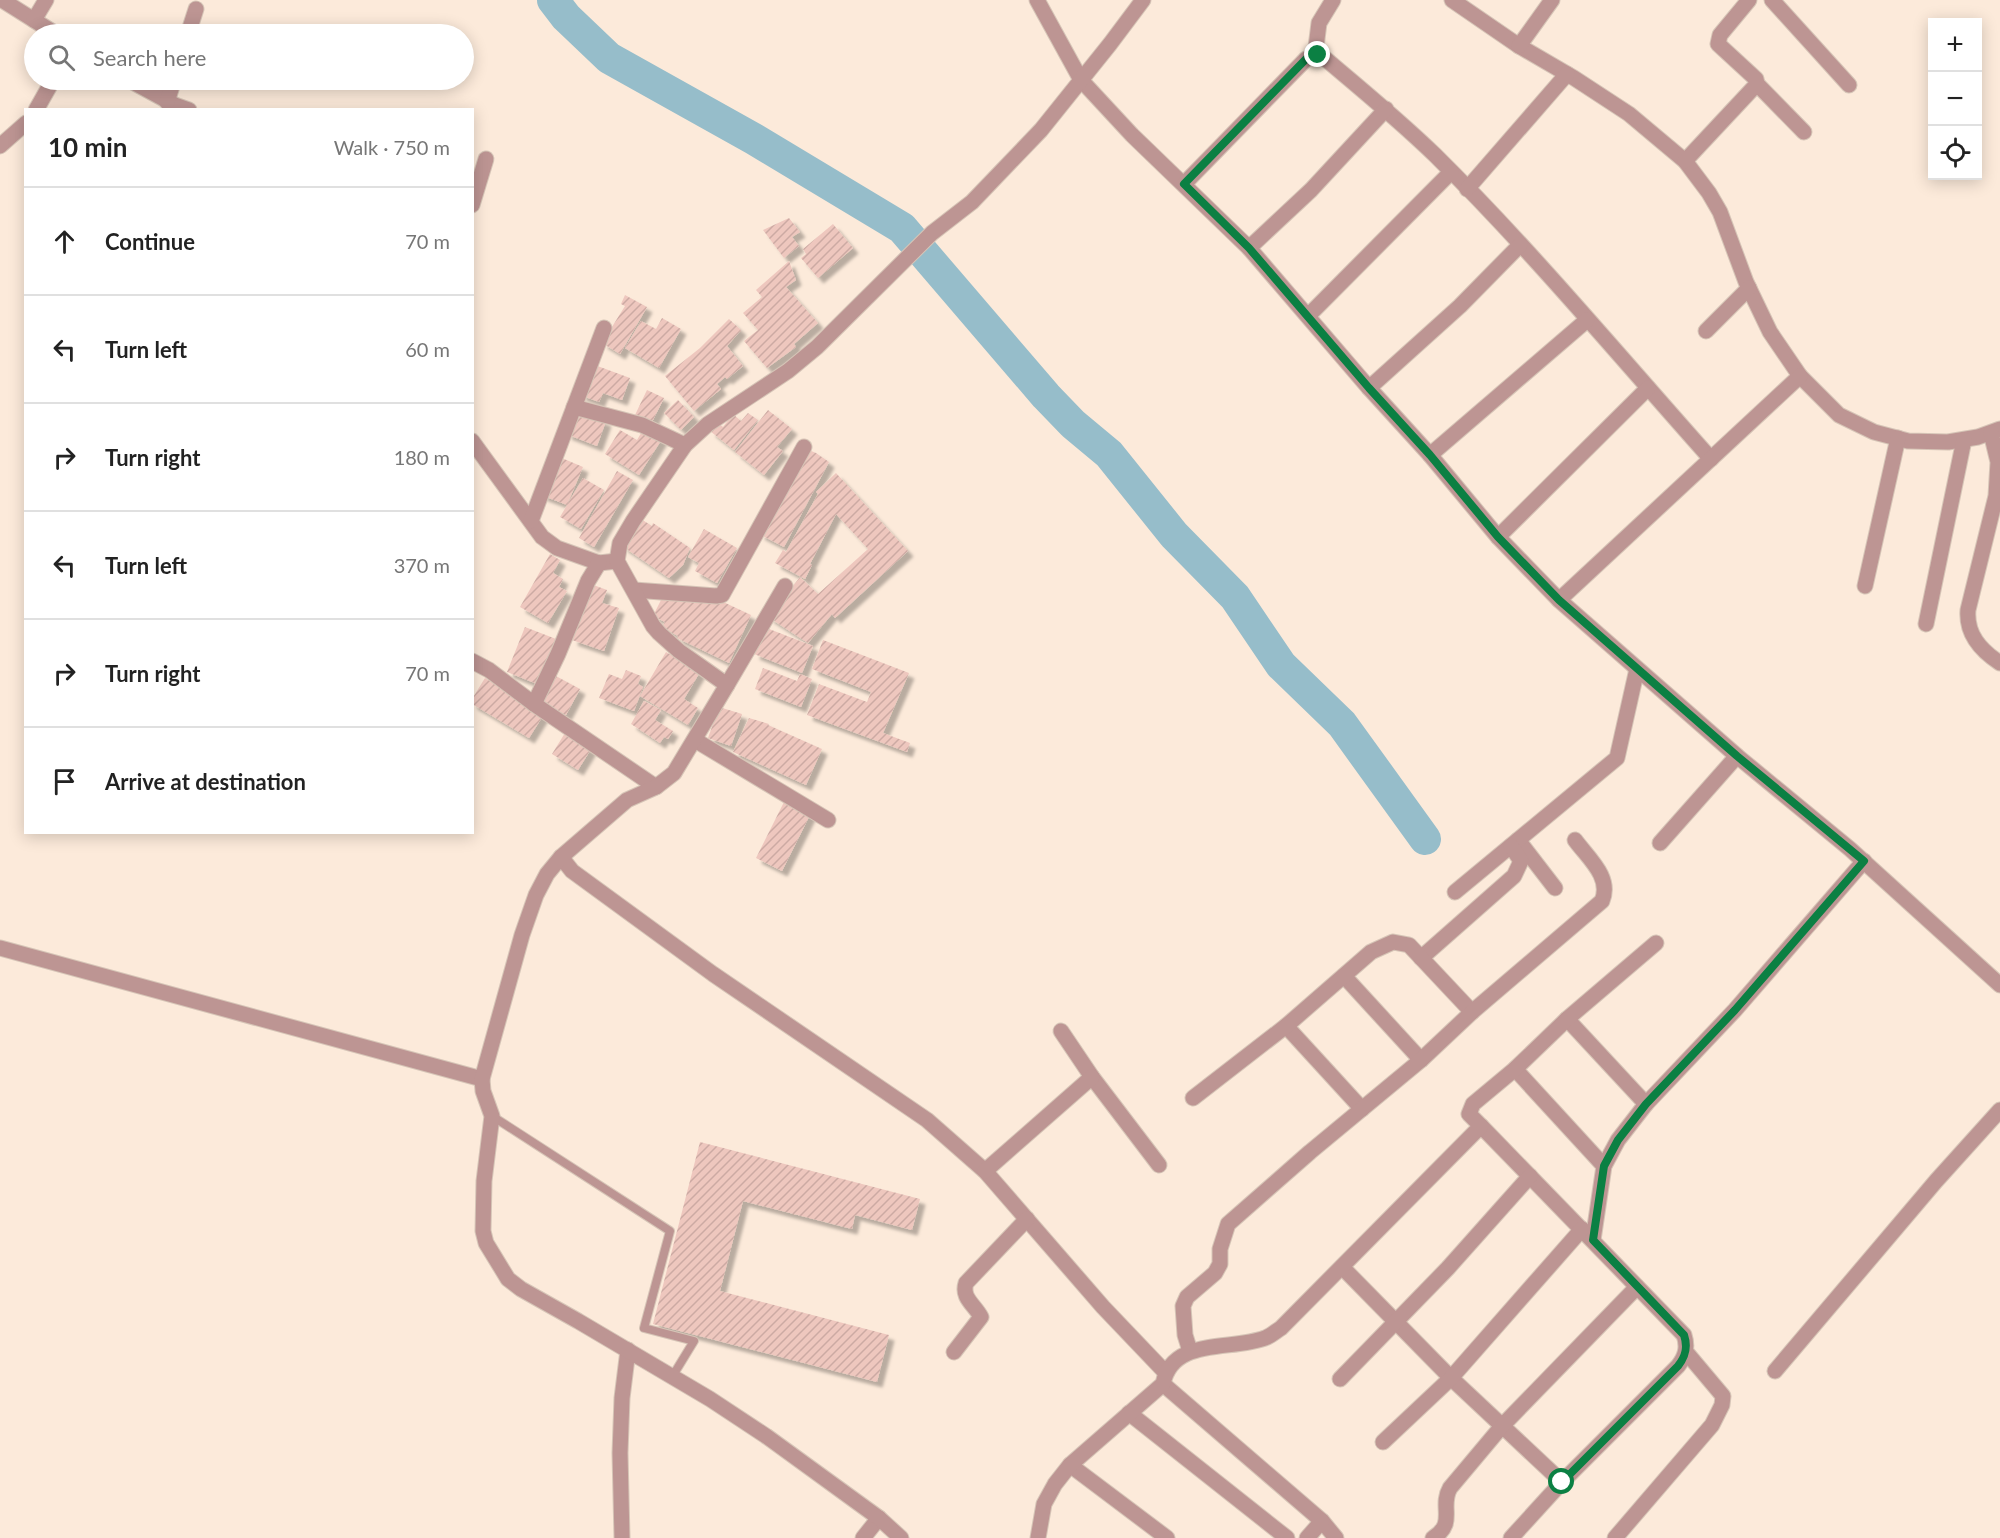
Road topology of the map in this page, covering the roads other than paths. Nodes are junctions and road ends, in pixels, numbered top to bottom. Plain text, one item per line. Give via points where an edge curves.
1 (2, 0) edge
2 (46, 0) edge
3 (1036, 0) edge
4 (1143, 0) edge
5 (1333, 0) edge
6 (1452, 0) edge
7 (1552, 0) edge
8 (1749, 0) edge
9 (1772, 0) edge
10 (1469, 5) edge
11 (196, 9) dead end
12 (34, 20) junction
13 (40, 24) edge
14 (191, 24) edge
15 (1519, 46) junction
16 (1315, 55) junction
17 (1568, 74) junction
18 (1081, 80) junction
19 (1757, 84) junction
20 (1849, 85) dead end
21 (47, 90) edge
22 (146, 90) edge
23 (171, 90) edge
24 (167, 102) junction
25 (37, 108) edge
26 (184, 108) edge
27 (1386, 110) junction
28 (24, 125) edge
29 (1804, 132) dead end
30 (0, 146) edge
31 (1688, 158) junction
32 (486, 159) dead end
33 (1451, 172) junction
34 (1184, 184) junction
35 (1467, 189) junction
36 (474, 198) edge
37 (1520, 245) junction
38 (1249, 248) junction
39 (1749, 288) junction
40 (1308, 316) junction
41 (1587, 320) junction
42 (604, 328) dead end
43 (1706, 331) dead end
44 (1800, 376) junction
45 (1369, 388) junction
46 (1648, 388) junction
47 (574, 407) junction
48 (1996, 431) edge
49 (1898, 438) junction
50 (1964, 440) junction
51 (474, 444) edge
52 (685, 445) junction
53 (804, 447) dead end
54 (1430, 455) junction
55 (1711, 459) junction
56 (531, 521) junction
57 (1498, 537) junction
58 (617, 561) junction
59 (599, 563) junction
60 (785, 586) dead end
61 (1865, 586) dead end
62 (634, 590) junction
63 (1559, 600) junction
64 (1926, 624) dead end
65 (474, 662) edge
66 (2000, 663) edge
67 (1637, 669) junction
68 (727, 685) junction
69 (534, 704) junction
70 (695, 740) junction
71 (1737, 756) junction
72 (656, 787) junction
73 (828, 820) dead end
74 (1575, 840) dead end
75 (1514, 843) junction
76 (1660, 843) dead end
77 (561, 857) junction
78 (1864, 861) junction
79 (1555, 888) dead end
80 (1455, 892) dead end
81 (1656, 943) dead end
82 (0, 948) edge
83 (1421, 958) junction
84 (1344, 976) junction
85 (2000, 986) edge
86 (1472, 1012) junction
87 (1567, 1019) junction
88 (1286, 1026) junction
89 (1061, 1031) dead end
90 (1421, 1060) junction
91 (1515, 1069) junction
92 (1092, 1077) junction
93 (482, 1078) junction
94 (1193, 1098) dead end
95 (1646, 1104) junction
96 (1362, 1108) junction
97 (2000, 1110) edge
98 (492, 1116) junction
99 (1481, 1126) junction
100 (1159, 1166) dead end
101 (1604, 1166) junction
102 (985, 1171) junction
103 (1530, 1176) junction
104 (1027, 1219) junction
105 (1582, 1229) junction
106 (1593, 1240) junction
107 (1342, 1267) junction
108 (1637, 1287) junction
109 (1396, 1322) junction
110 (628, 1350) junction
111 (1190, 1351) junction
112 (954, 1352) dead end
113 (1686, 1352) junction
114 (1775, 1371) dead end
115 (672, 1377) junction
116 (1164, 1378) junction
117 (1451, 1378) junction
118 (1340, 1379) dead end
119 (1130, 1413) junction
120 (1502, 1426) junction
121 (1383, 1442) dead end
122 (1070, 1465) junction
123 (1562, 1482) junction
124 (879, 1518) junction
125 (1322, 1521) junction
126 (1041, 1537) edge
127 (622, 1538) edge
128 (863, 1538) edge
129 (901, 1538) edge
130 (1167, 1538) edge
131 (1287, 1538) edge
132 (1307, 1538) edge
133 (1336, 1538) edge
134 (1433, 1538) edge
135 (1511, 1538) edge
136 (1616, 1538) edge

1 - 12 street
2 - 12 street
3 - 18 street
4 - 18 street
5 - 16 street via 1319,23
6 - 10 street
7 - 15 street
8 - 19 street via 1720,34 1718,44
9 - 20 street
10 - 15 street
11 - 14 street
12 - 13 street
15 - 17 street
16 - 27 street via 1322,56
16 - 34 street via 1306,59
17 - 31 street
17 - 35 street
18 - 34 street
18 - 52 street via 1041,130 972,202 932,233 817,347 708,424
19 - 29 street
19 - 31 street
21 - 25 street
22 - 24 street
23 - 24 street
24 - 26 street
27 - 33 street
27 - 38 street via 1311,190
28 - 30 street
31 - 39 street via 1720,212
32 - 36 street
33 - 35 street
33 - 40 street
34 - 38 street
35 - 37 street
37 - 41 street
37 - 45 street via 1460,306
38 - 40 street
39 - 43 street
39 - 44 street via 1770,332
40 - 45 street
41 - 46 street
41 - 54 street
42 - 47 street
44 - 49 street via 1839,415 1874,432
44 - 55 street
45 - 54 street
46 - 55 street
46 - 57 street
47 - 52 street via 642,425
47 - 56 street
48 - 50 street
48 - 66 street via 1996,496 1967,623 1977,645
49 - 50 street via 1929,442
49 - 61 street
50 - 64 street
51 - 56 street
52 - 58 street via 620,543
53 - 62 street via 722,595
54 - 57 street
55 - 63 street
56 - 59 street via 557,549
57 - 63 street
58 - 59 street
58 - 62 street
59 - 69 street
60 - 68 street
62 - 68 street via 659,633
63 - 67 street
65 - 69 street
67 - 71 street
67 - 75 street via 1617,758
68 - 70 street
69 - 72 street
70 - 72 street via 674,773
70 - 73 street
71 - 76 street
71 - 78 street
72 - 77 street via 627,800
74 - 86 street via 1605,881 1602,901
75 - 79 street
75 - 80 street
75 - 83 street via 1521,861 1514,876
77 - 93 street via 536,895
77 - 102 street via 572,871 713,974 927,1120
78 - 85 street
78 - 95 street via 1742,1002
81 - 87 street
82 - 93 street
83 - 84 street via 1409,945 1393,942 1371,952
83 - 86 street
84 - 88 street
84 - 90 street
86 - 90 street
87 - 91 street
87 - 95 street
88 - 94 street
88 - 96 street
89 - 92 street
90 - 96 street
91 - 99 street via 1471,1106 1471,1117
91 - 101 street
92 - 100 street
92 - 102 street
93 - 98 street
95 - 101 street
96 - 111 street via 1228,1224 1220,1264 1183,1306
97 - 114 street
98 - 110 street via 482,1216 486,1243 495,1260 520,1289
98 - 115 lane via 670,1231 644,1328 694,1341
99 - 103 street
99 - 107 street
101 - 106 street
102 - 104 street
103 - 105 street
103 - 109 street
104 - 112 street via 966,1283 965,1295 981,1317
104 - 116 street
105 - 106 street
105 - 117 street
106 - 108 street
107 - 109 street
107 - 111 street via 1281,1328 1265,1338
108 - 113 street via 1684,1335
108 - 120 street
109 - 117 street
109 - 118 street
110 - 115 street
110 - 127 street via 620,1454
111 - 116 street
113 - 123 street via 1678,1366
113 - 136 street via 1723,1396 1722,1405 1712,1425
115 - 124 street via 766,1436
116 - 119 street
116 - 125 street
117 - 120 street
117 - 121 street
119 - 122 street
119 - 131 street
120 - 123 street
120 - 134 street via 1450,1488 1446,1496 1446,1523
122 - 126 street via 1044,1504
122 - 130 street
123 - 135 street
124 - 128 street
124 - 129 street
125 - 132 street
125 - 133 street

